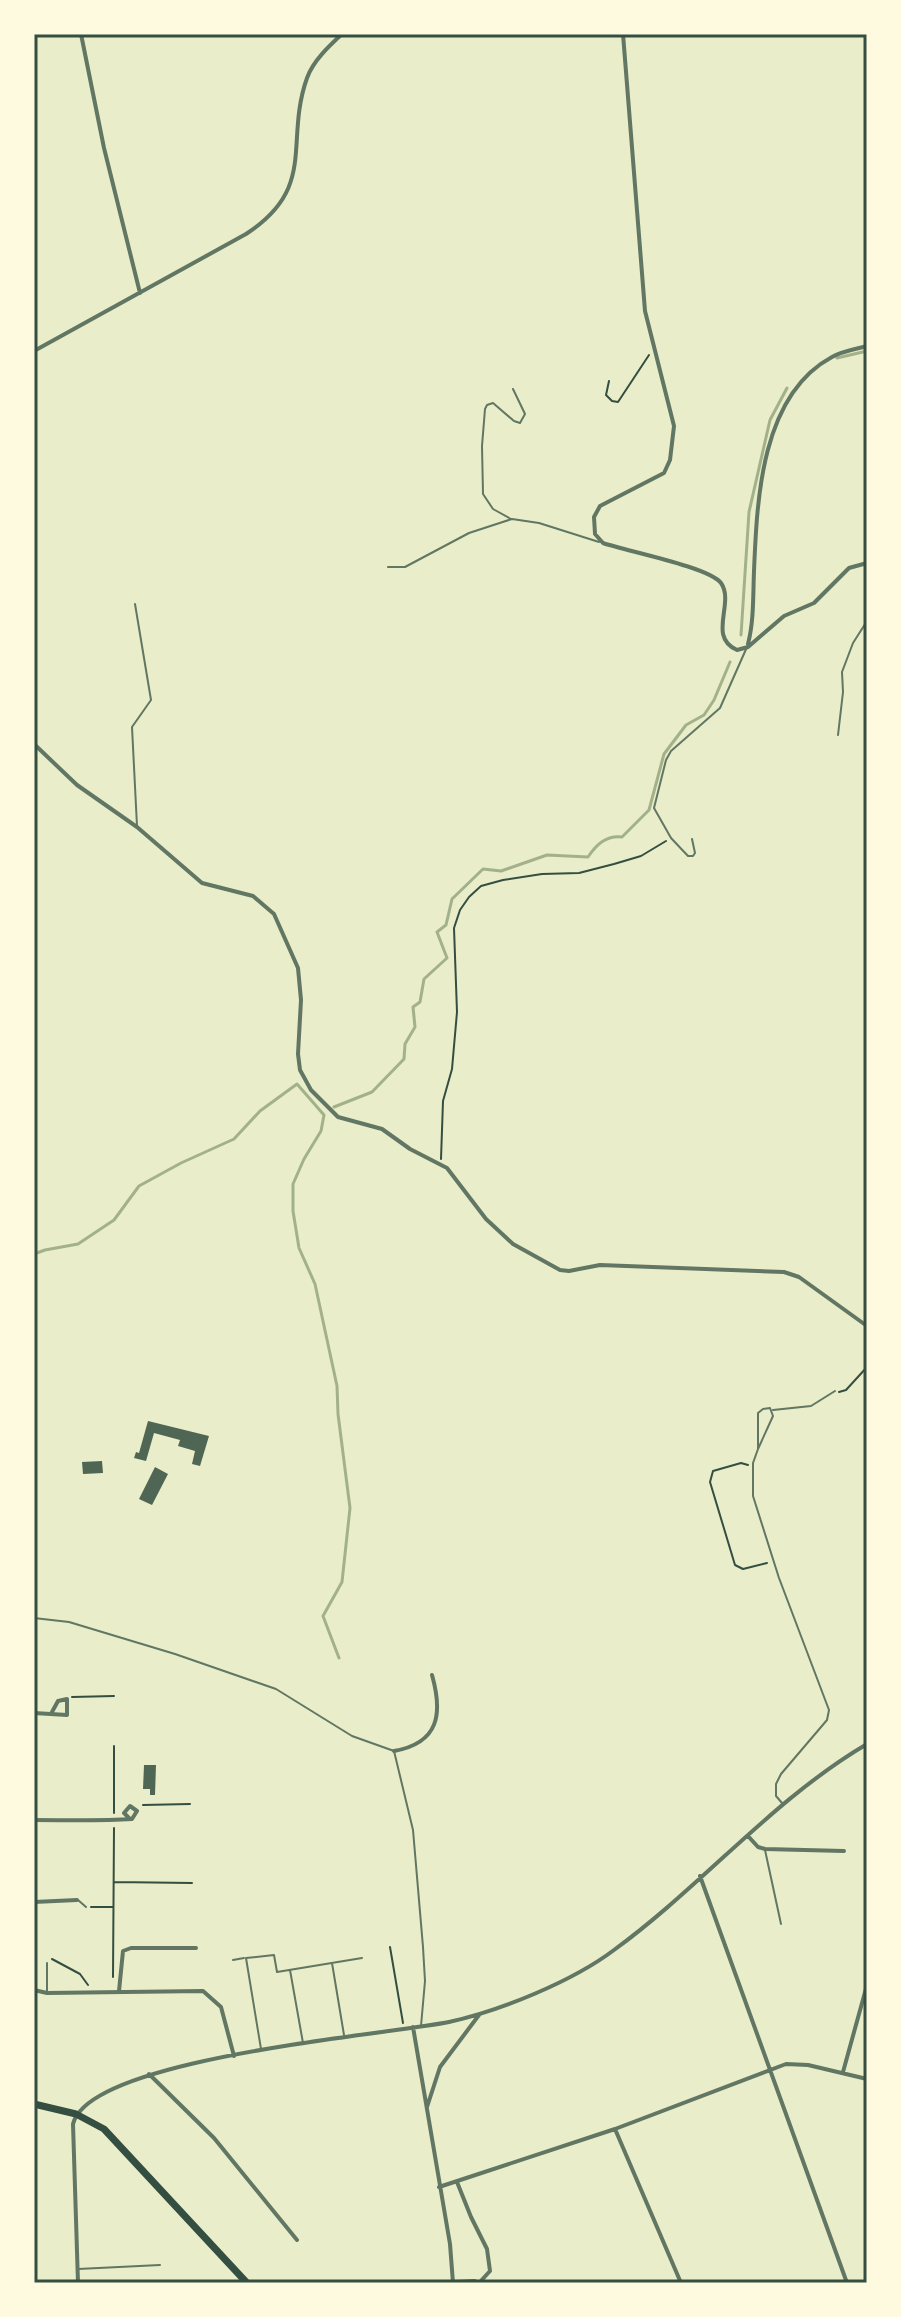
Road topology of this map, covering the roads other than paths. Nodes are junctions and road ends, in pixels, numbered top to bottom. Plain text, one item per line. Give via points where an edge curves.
1 (81, 34) edge
2 (342, 34) edge
3 (623, 34) edge
4 (140, 293) junction
5 (867, 346) edge
6 (34, 351) edge
7 (513, 389) dead end
8 (512, 519) junction
9 (603, 543) junction
10 (867, 563) edge
11 (388, 567) dead end
12 (135, 604) dead end
13 (867, 621) edge
14 (748, 647) junction
15 (838, 735) dead end
16 (34, 744) edge
17 (137, 827) junction
18 (692, 839) dead end
19 (867, 1326) edge
20 (835, 1391) road end
21 (772, 1410) junction
22 (758, 1449) junction
23 (34, 1618) edge
24 (432, 1675) dead end
25 (52, 1712) junction
26 (34, 1713) edge
27 (867, 1744) edge
28 (394, 1751) junction
29 (783, 1803) junction
30 (130, 1819) junction
31 (34, 1820) edge
32 (748, 1836) junction
33 (765, 1849) junction
34 (844, 1851) dead end
35 (700, 1876) junction
36 (77, 1900) joint
37 (34, 1902) edge
38 (86, 1907) road end
39 (781, 1924) dead end
40 (196, 1948) dead end
41 (246, 1958) junction
42 (362, 1958) dead end
43 (233, 1960) dead end
44 (332, 1962) junction
45 (47, 1963) dead end
46 (290, 1969) junction
47 (867, 1985) edge
48 (34, 1990) edge
49 (116, 1991) junction
50 (47, 1993) junction
51 (479, 2014) junction
52 (421, 2026) junction
53 (413, 2027) junction
54 (344, 2036) junction
55 (303, 2043) junction
56 (261, 2050) junction
57 (234, 2056) junction
58 (769, 2070) junction
59 (843, 2072) junction
60 (149, 2074) junction
61 (867, 2079) edge
62 (34, 2104) edge
63 (426, 2109) junction
64 (76, 2114) junction
65 (615, 2129) junction
66 (457, 2182) junction
67 (439, 2187) junction
68 (297, 2240) dead end
69 (160, 2265) dead end
70 (77, 2269) junction
71 (78, 2283) edge
72 (247, 2283) edge
73 (453, 2283) edge
74 (480, 2283) edge
75 (681, 2283) edge
76 (847, 2283) edge

1 - 4 street
2 - 4 street via 307,78 293,177 274,214
3 - 9 street via 645,311 674,419 670,460 661,476 600,506 593,528
4 - 6 street
5 - 14 street via 834,355 817,367 790,394 775,422 757,510
7 - 8 lane via 525,414 520,423 493,403 485,409 481,487 489,505
8 - 9 lane
8 - 11 lane via 469,533 405,567
9 - 14 street via 714,577 724,590 726,641 735,650
10 - 14 street via 845,570 814,603 784,616
12 - 17 lane via 151,700 132,727
13 - 15 lane via 842,672
14 - 18 lane via 720,708 666,760 654,808 679,849 693,856
16 - 17 street via 77,785
17 - 19 street via 202,883 253,896 274,914 298,968 298,1054 311,1090 331,1112 382,1129 441,1164 500,1234 560,1270 600,1265 784,1272
20 - 21 lane via 811,1406
21 - 22 lane
21 - 22 lane via 758,1413
22 - 29 lane via 753,1496 829,1714 778,1779 776,1796
23 - 28 lane via 69,1622 276,1689 352,1736
24 - 28 street via 438,1706 432,1729 418,1745
25 - 25 street via 67,1715 67,1699 58,1701
25 - 26 street
27 - 29 street
28 - 52 lane via 413,1830 424,1970
29 - 32 street
30 - 30 street via 137,1809 130,1806 125,1809
30 - 31 street
32 - 33 street
32 - 35 street
33 - 34 street
33 - 39 lane
35 - 51 street via 613,1952 567,1979
35 - 58 street
36 - 37 street
36 - 38 lane
40 - 49 street via 123,1951
41 - 43 lane
41 - 46 lane via 274,1955 277,1972
41 - 56 lane
42 - 44 lane
44 - 46 lane
44 - 54 lane
45 - 50 lane
46 - 55 lane
47 - 59 street
48 - 50 street
49 - 50 street
49 - 57 street via 196,1990 210,1995 221,2007
51 - 52 street
51 - 63 street via 440,2067
52 - 53 street
53 - 54 street
53 - 63 street
54 - 55 street
55 - 56 street
56 - 57 street
57 - 60 street
58 - 59 street via 799,2063
58 - 65 street
58 - 76 street
59 - 61 street
60 - 64 street via 90,2100
60 - 68 street via 214,2138
62 - 64 main road
63 - 67 street
64 - 70 street
64 - 72 main road via 111,2135
65 - 66 street
65 - 75 street
66 - 67 street
66 - 74 street via 487,2249 490,2271
67 - 73 street
69 - 70 lane
70 - 71 street
73 - 74 street

